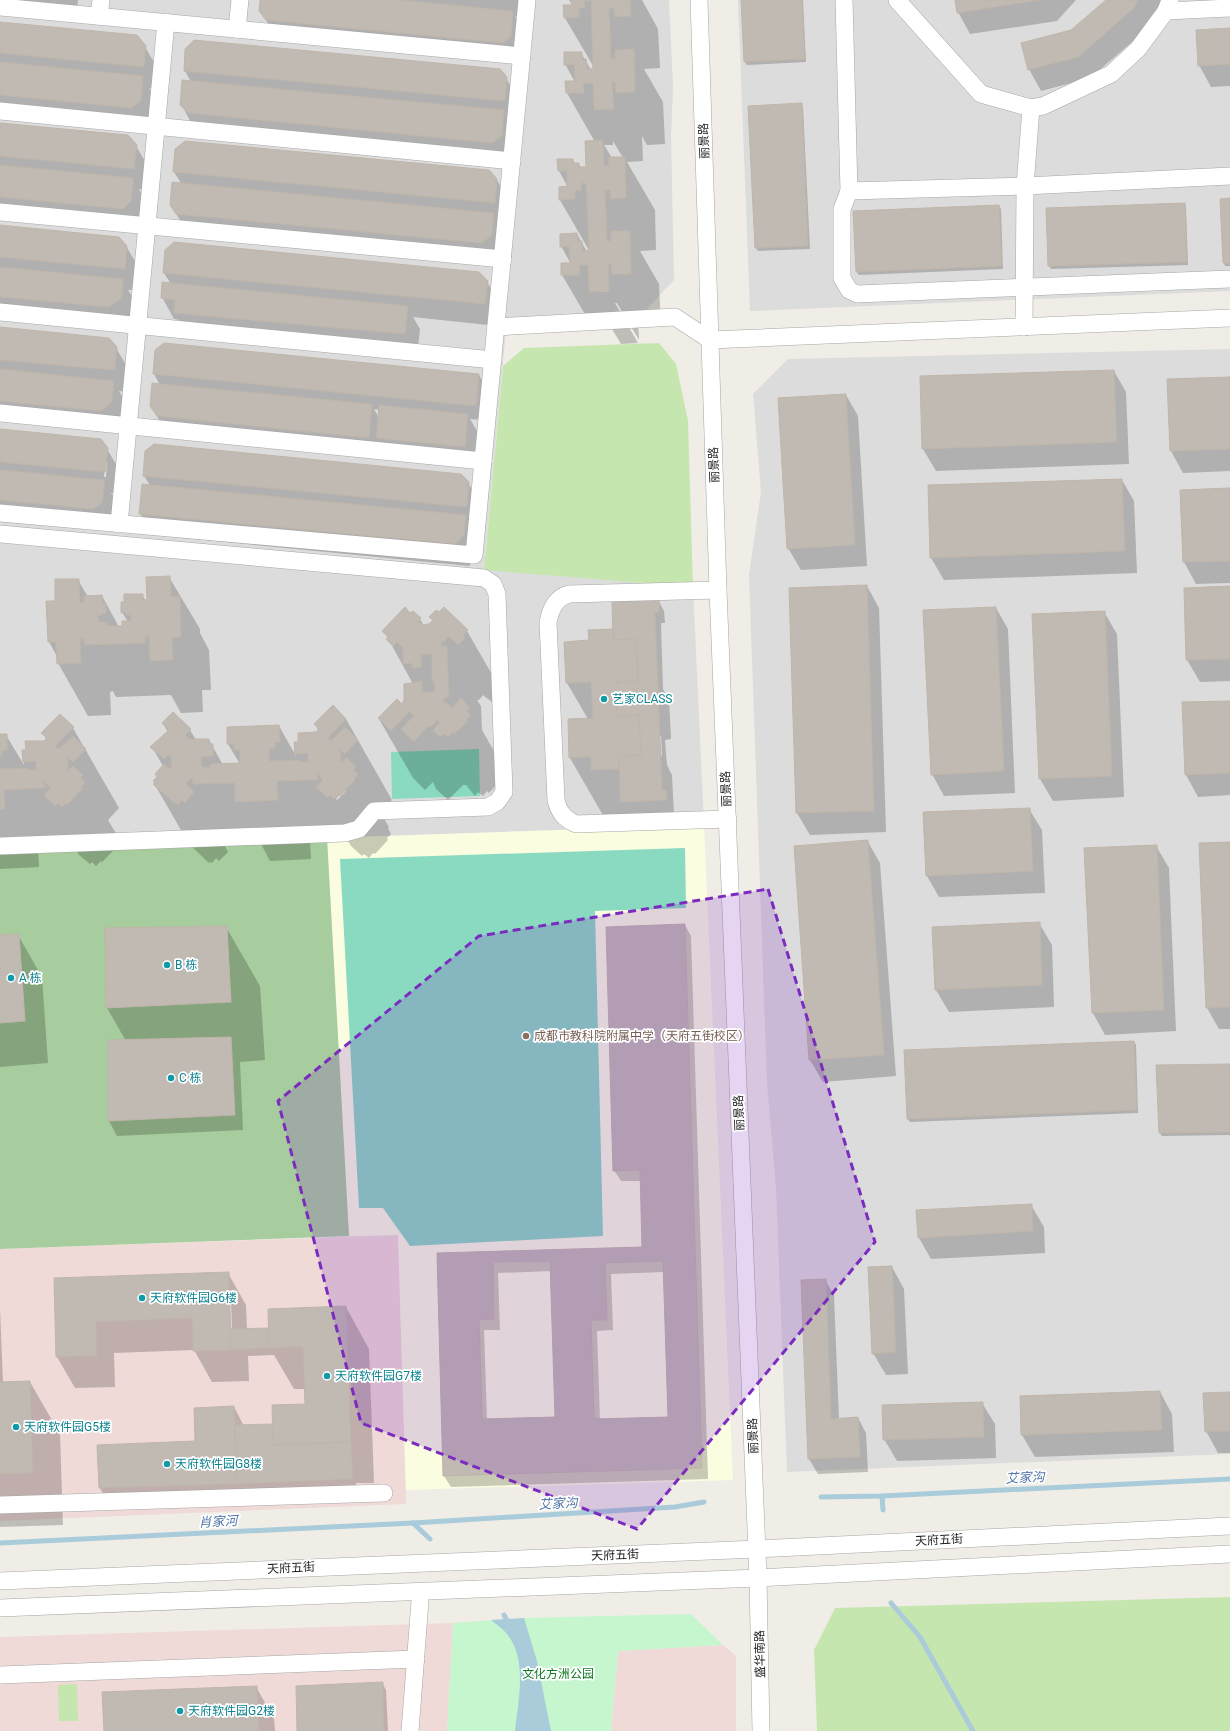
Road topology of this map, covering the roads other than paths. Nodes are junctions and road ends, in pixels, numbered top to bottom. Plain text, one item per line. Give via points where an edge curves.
1 (240, 0) edge
2 (527, 0) edge
3 (699, 0) edge
4 (844, 0) edge
5 (896, 0) edge
6 (1168, 6) edge
7 (0, 7) edge
8 (100, 8) edge
9 (1230, 8) edge
10 (166, 22) junction
11 (237, 29) junction
12 (522, 56) junction
13 (1031, 108) junction
14 (0, 111) edge
15 (157, 126) junction
16 (512, 161) junction
17 (1230, 176) edge
18 (1025, 186) junction
19 (849, 191) junction
20 (0, 212) edge
21 (147, 226) junction
22 (502, 259) junction
23 (1230, 279) edge
24 (1024, 287) junction
25 (0, 312) edge
26 (1230, 318) edge
27 (138, 326) junction
28 (496, 327) junction
29 (1024, 327) junction
30 (710, 340) junction
31 (493, 360) junction
32 (0, 413) edge
33 (128, 426) junction
34 (483, 461) junction
35 (0, 513) edge
36 (120, 524) junction
37 (0, 534) edge
38 (718, 590) junction
39 (728, 819) junction
40 (0, 846) edge
41 (384, 1493) dead end
42 (0, 1505) edge
43 (1230, 1526) edge
44 (757, 1549) junction
45 (1230, 1554) edge
46 (758, 1578) junction
47 (0, 1581) edge
48 (420, 1602) dead end
49 (0, 1608) edge
50 (416, 1660) junction
51 (0, 1675) edge
52 (410, 1731) edge
53 (761, 1731) edge

1 - 11 street
2 - 12 street
3 - 30 street, 丽景路
4 - 19 street
5 - 13 street via 981,94
6 - 9 street
6 - 13 street via 1138,49 1111,74 1043,106
7 - 8 street
8 - 10 street
10 - 11 street
10 - 15 street
11 - 12 street
12 - 16 street
13 - 18 street
14 - 15 street
15 - 16 street
15 - 21 street
16 - 22 street
17 - 18 street
18 - 19 street
18 - 24 street
19 - 24 street via 842,209 842,278 849,290 857,294
20 - 21 street
21 - 22 street
21 - 27 street
22 - 28 street
23 - 24 street
24 - 29 street
25 - 27 street
26 - 29 street
27 - 31 street
27 - 33 street
28 - 30 street via 675,316
28 - 31 street
29 - 30 street
30 - 38 street, 丽景路
31 - 34 street
32 - 33 street
33 - 34 street
33 - 36 street
34 - 36 street via 474,555
35 - 36 street
37 - 40 street via 484,578 493,584 497,594 504,792 498,802 488,807 374,811 359,829 345,833
38 - 39 street, 丽景路
38 - 39 street via 569,594 557,600 548,622 556,800 557,808 562,815 576,824
39 - 44 street, 丽景路
41 - 42 street
43 - 44 street, 天府五街
44 - 46 street, 丽景路
44 - 47 street, 天府五街
45 - 46 street
46 - 49 street
46 - 53 street, 盛华南路
48 - 50 street
50 - 51 street
50 - 52 street

